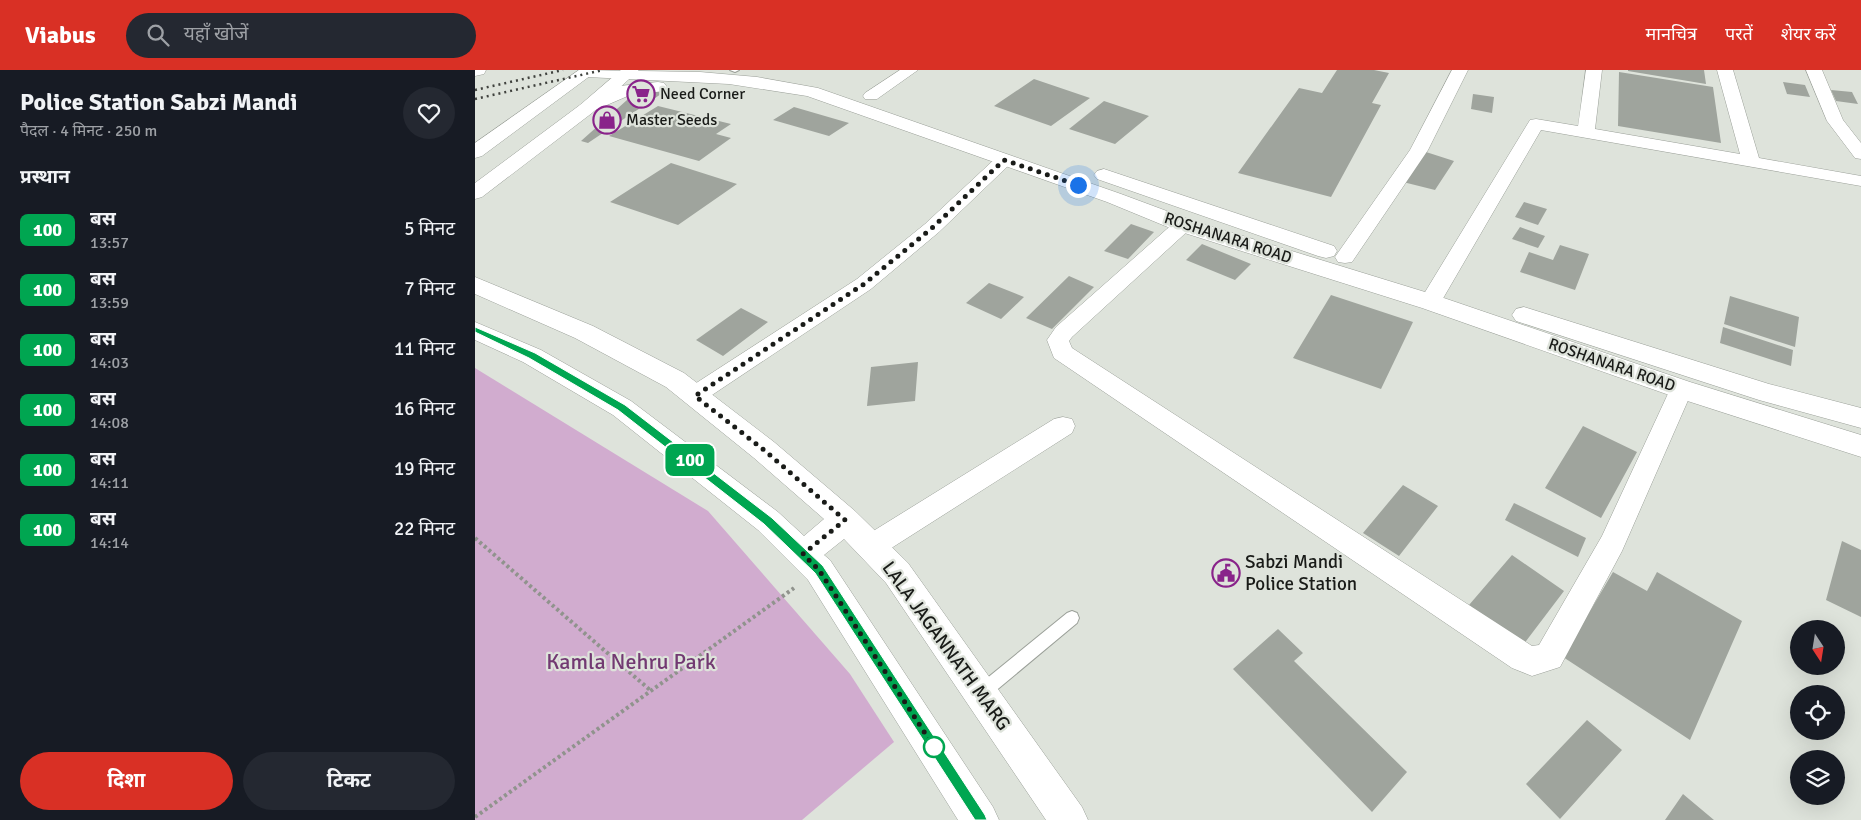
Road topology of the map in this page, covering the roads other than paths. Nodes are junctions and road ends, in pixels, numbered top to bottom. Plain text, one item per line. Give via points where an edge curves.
1 (910, 70) edge
2 (1460, 70) edge
3 (1595, 70) edge
4 (1725, 70) edge
5 (1814, 70) edge
6 (589, 71) edge
7 (629, 72) edge
8 (729, 73) edge
9 (871, 96) junction
10 (586, 109) junction
11 (1586, 132) junction
12 (475, 152) edge
13 (1861, 154) edge
14 (1004, 160) junction
15 (1751, 162) junction
16 (1861, 181) edge
17 (475, 193) edge
18 (1183, 225) junction
19 (1345, 257) junction
20 (475, 284) edge
21 (1434, 295) junction
22 (475, 330) edge
23 (1681, 389) junction
24 (695, 396) junction
25 (1861, 418) edge
26 (1063, 426) dead end
27 (1861, 446) edge
28 (845, 520) junction
29 (872, 546) junction
30 (811, 562) junction
31 (1072, 618) dead end
32 (981, 694) junction
33 (980, 820) edge
34 (1069, 820) edge

1 - 9 street
2 - 19 street via 1419,150
3 - 11 street
4 - 15 street
5 - 13 street via 1835,121
6 - 7 street, ROSHANARA ROAD
6 - 12 street
7 - 8 street, ROSHANARA ROAD
7 - 10 street
8 - 9 street, ROSHANARA ROAD via 826,82
8 - 10 street via 626,90
8 - 14 street, ROSHANARA ROAD via 812,92
9 - 19 street, ROSHANARA ROAD
10 - 17 street
11 - 15 street
11 - 21 street via 1536,124
14 - 18 street, ROSHANARA ROAD
14 - 24 street via 932,228 864,284
15 - 16 street
18 - 21 street, ROSHANARA ROAD
18 - 23 street via 1065,332 1058,340 1062,352 1532,661 1549,657 1612,543
19 - 21 street, ROSHANARA ROAD
20 - 24 street, LALA JAGANNATH MARG via 584,332 675,380
21 - 23 street, ROSHANARA ROAD
21 - 25 street, ROSHANARA ROAD
22 - 30 street via 532,356 622,408 768,521
23 - 27 street, ROSHANARA ROAD
24 - 28 street, LALA JAGANNATH MARG
26 - 29 street
28 - 29 street, LALA JAGANNATH MARG
28 - 30 street
29 - 32 street, LALA JAGANNATH MARG via 897,573
30 - 33 street
31 - 32 lane
32 - 34 street, LALA JAGANNATH MARG

